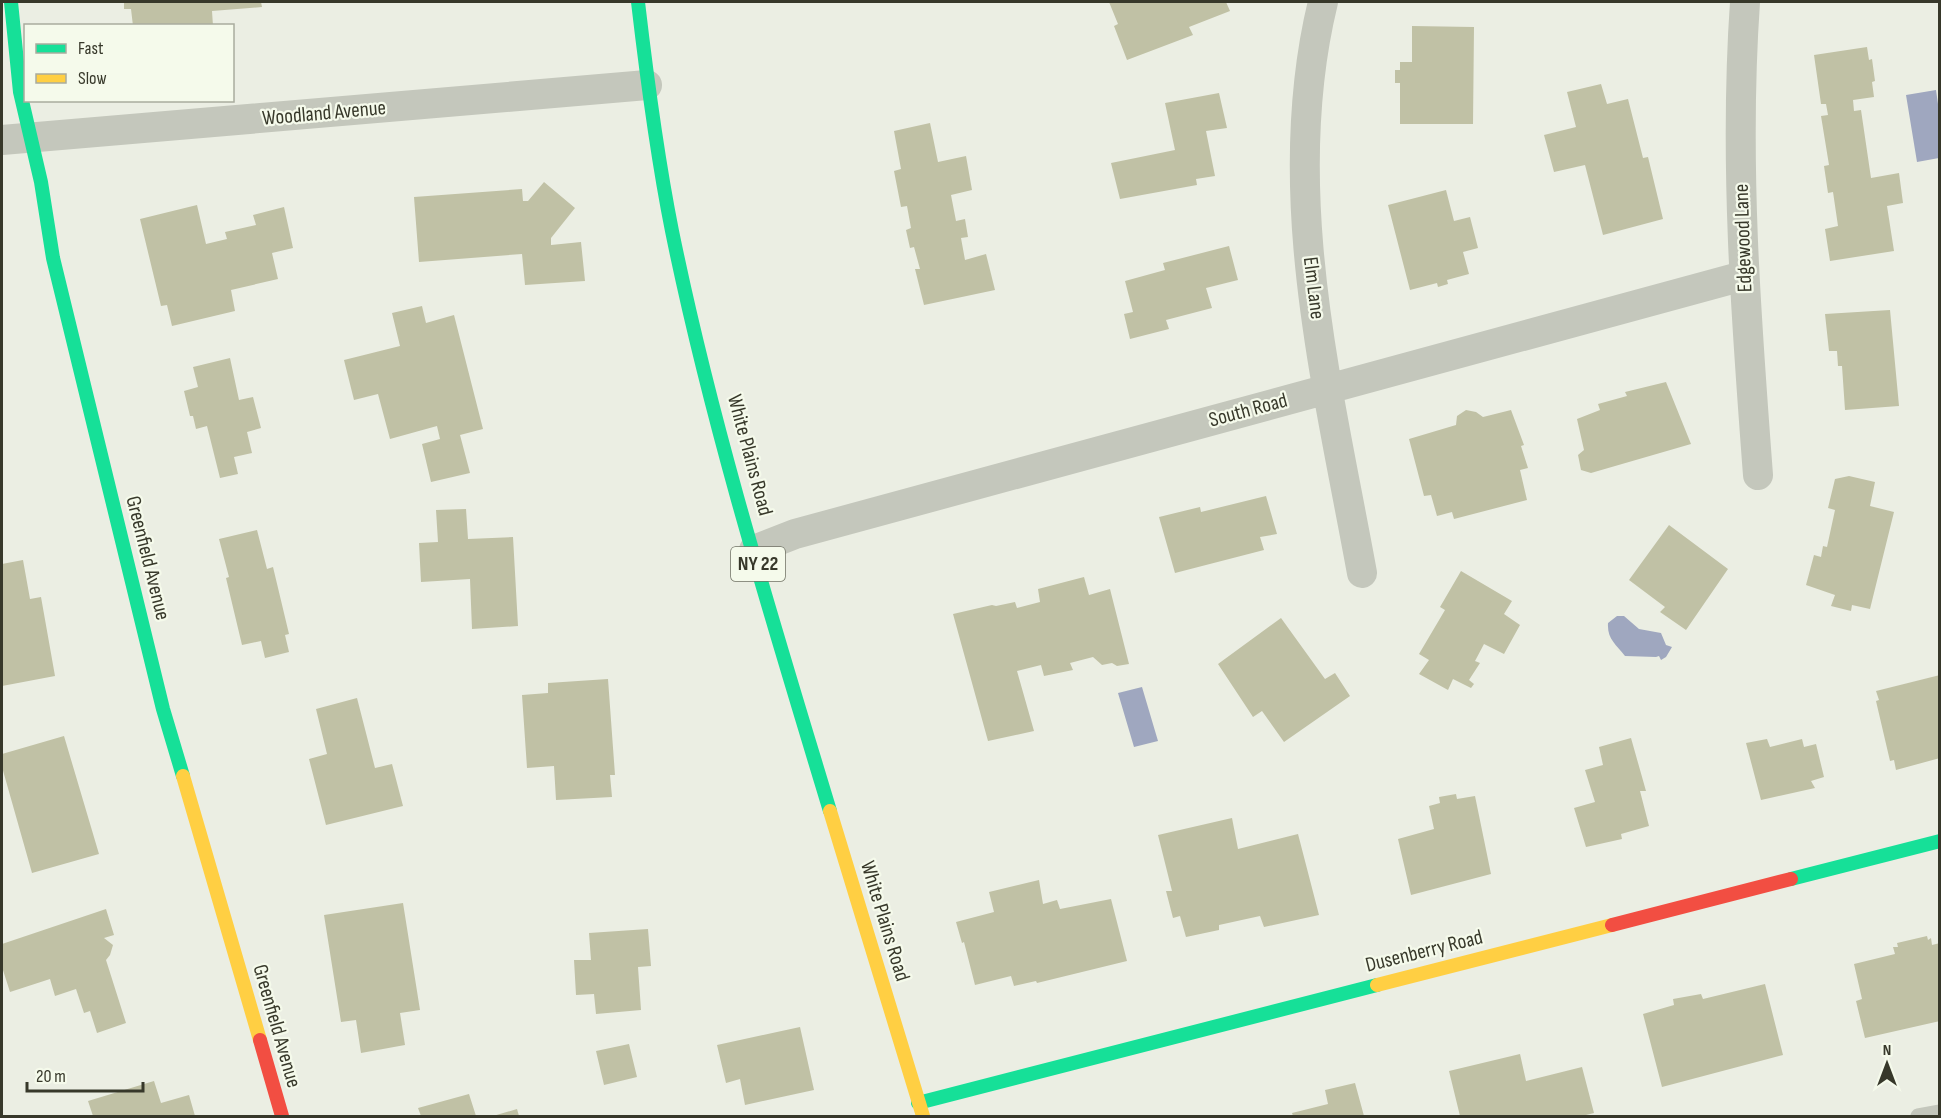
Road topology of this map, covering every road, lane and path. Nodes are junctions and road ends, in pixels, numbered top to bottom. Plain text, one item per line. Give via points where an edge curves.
1 (11, 2) edge
2 (638, 2) edge
3 (1323, 2) edge
4 (1746, 2) edge
5 (647, 85) junction
6 (16, 139) edge
7 (1743, 276) junction
8 (1328, 388) junction
9 (1758, 475) dead end
10 (754, 550) junction
11 (1362, 573) dead end
12 (1940, 841) edge
13 (918, 1103) junction
14 (1940, 1112) edge
15 (282, 1116) edge
16 (922, 1116) edge
17 (1918, 1116) edge

1 - 6 street, Greenfield Avenue via 20,92
2 - 5 street, White Plains Road / NY 22
3 - 8 street, Elm Lane via 1306,126 1306,222
4 - 7 street, Edgewood Lane via 1740,69
5 - 6 street, Woodland Avenue
5 - 10 street, White Plains Road / NY 22 via 688,303
6 - 15 street, Greenfield Avenue via 41,182 53,258 163,709
7 - 8 street, South Road
7 - 9 street, Edgewood Lane
8 - 10 street, South Road via 795,534
8 - 11 street, Elm Lane
10 - 13 street, White Plains Road / NY 22
12 - 13 street, Dusenberry Road
13 - 16 street, White Plains Road / NY 22
14 - 17 lane

